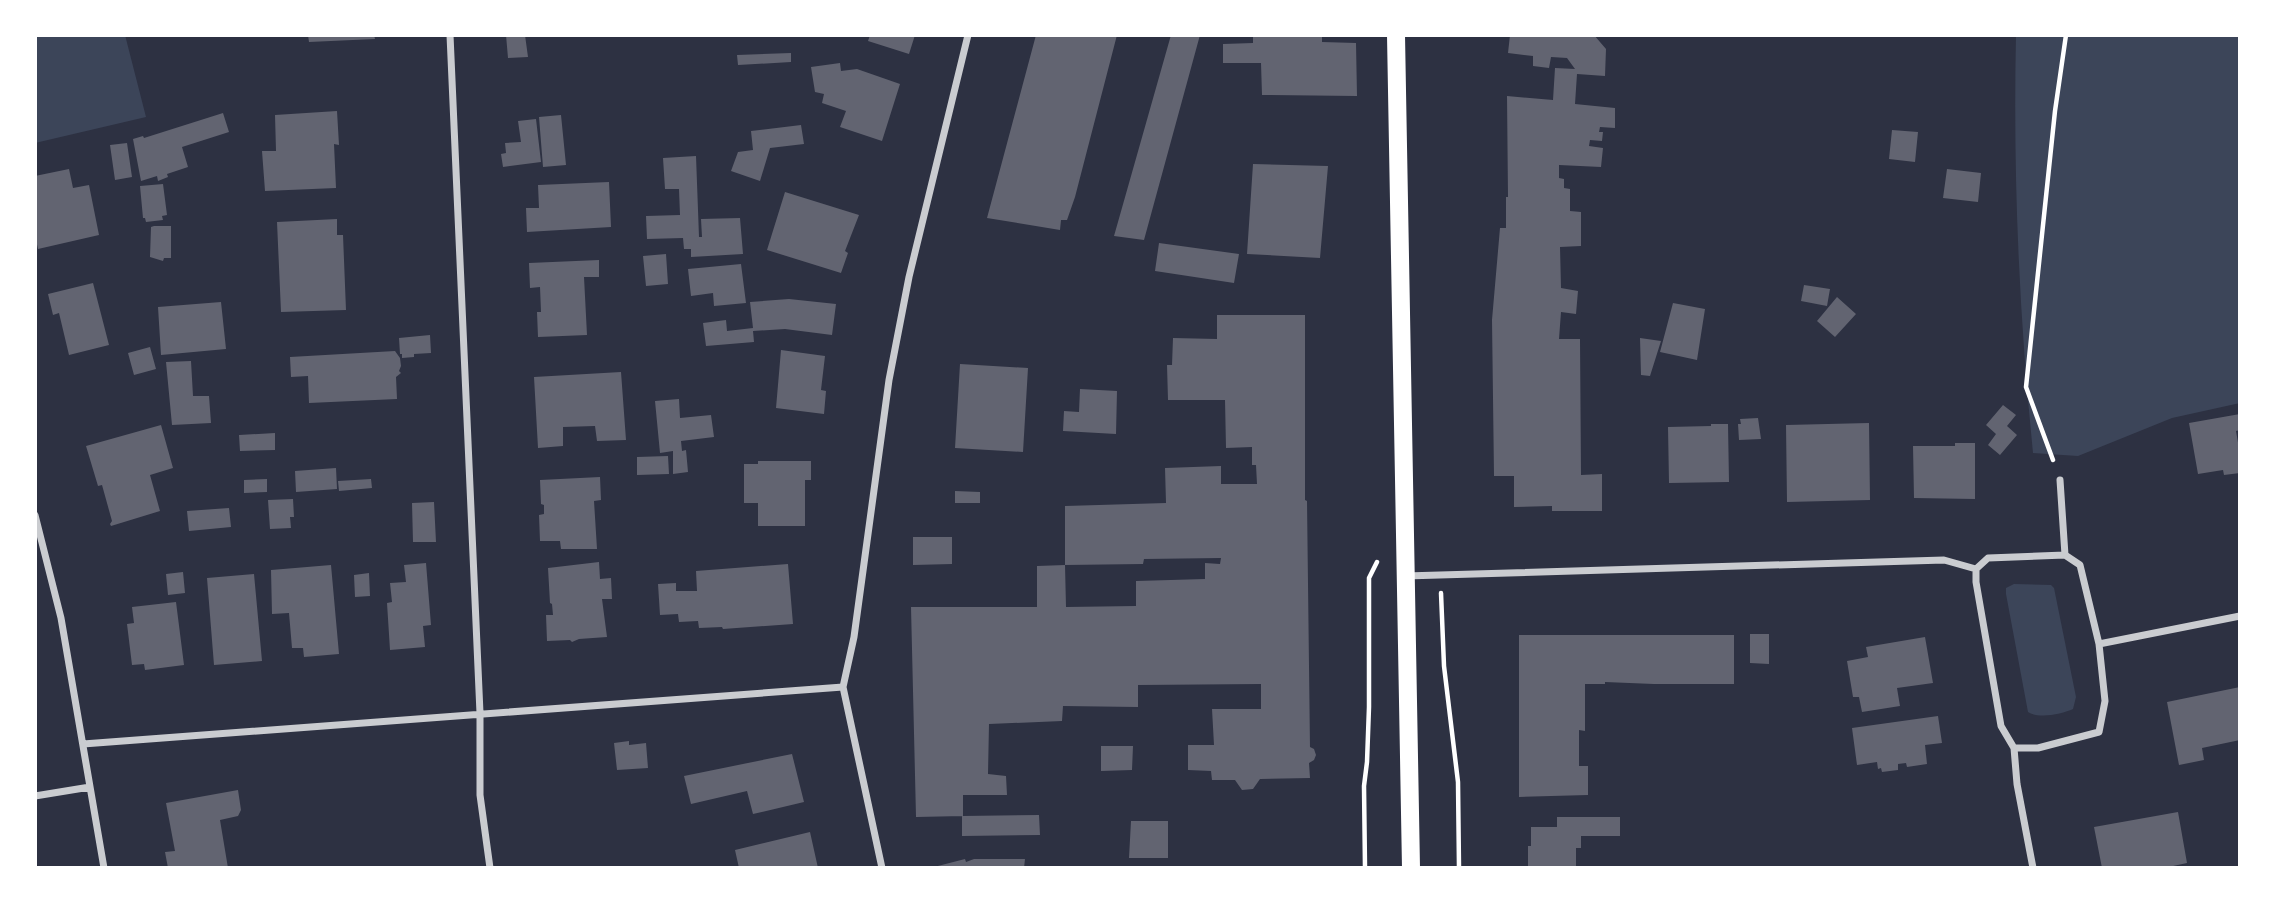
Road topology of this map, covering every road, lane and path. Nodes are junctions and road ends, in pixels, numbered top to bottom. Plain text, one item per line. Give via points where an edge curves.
1 (450, 35) edge
2 (968, 35) edge
3 (1396, 35) edge
4 (2066, 35) edge
5 (2060, 480) joint
6 (35, 515) edge
7 (1381, 555) dead end
8 (2065, 555) junction
9 (1976, 569) junction
10 (1440, 575) junction
11 (1405, 576) junction
12 (2240, 616) edge
13 (2099, 644) junction
14 (843, 687) junction
15 (480, 713) junction
16 (83, 744) junction
17 (2014, 748) junction
18 (90, 787) junction
19 (35, 796) edge
20 (104, 868) edge
21 (491, 868) edge
22 (882, 868) edge
23 (1365, 868) edge
24 (1411, 868) edge
25 (1459, 868) edge
26 (2033, 868) edge

1 - 15 street
2 - 14 street via 891,367
3 - 11 main road
4 - 5 path via 2026,387
5 - 8 street
6 - 16 street via 61,618
7 - 23 path via 1369,578
8 - 9 street via 1988,558
8 - 13 street via 2080,565
9 - 10 street via 1944,560
9 - 17 street via 2001,726
10 - 11 street
10 - 25 path via 1444,666 1458,782
11 - 24 main road
12 - 13 street
13 - 17 street via 2105,701 2099,732 2038,748
14 - 15 street
14 - 22 street
15 - 16 street
15 - 21 street via 480,795
16 - 18 street
17 - 26 street
18 - 19 street
18 - 20 street

